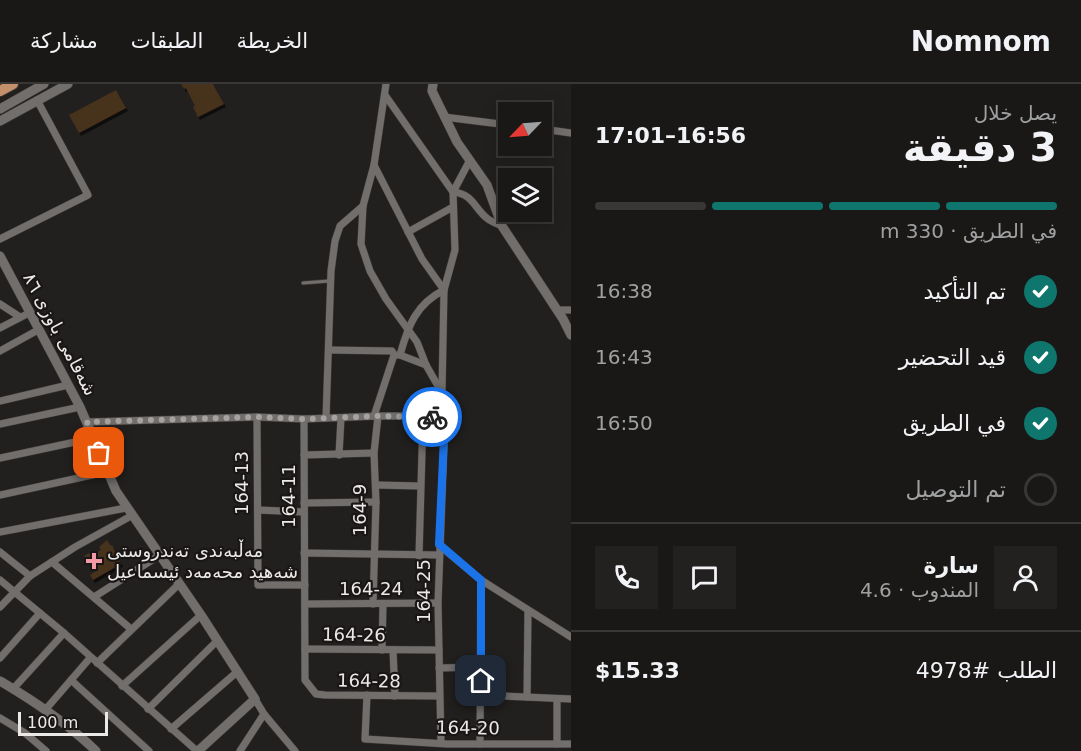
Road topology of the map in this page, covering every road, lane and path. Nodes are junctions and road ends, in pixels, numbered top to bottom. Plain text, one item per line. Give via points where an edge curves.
1 (14, 84) edge
2 (44, 84) edge
3 (68, 84) edge
4 (386, 84) edge
5 (433, 84) edge
6 (0, 92) edge
7 (385, 94) junction
8 (38, 100) junction
9 (0, 109) edge
10 (444, 117) junction
11 (0, 121) edge
12 (498, 124) edge
13 (552, 130) edge
14 (571, 133) edge
15 (470, 160) junction
16 (374, 165) junction
17 (453, 192) junction
18 (363, 206) junction
19 (453, 207) junction
20 (502, 226) junction
21 (408, 232) junction
22 (0, 239) edge
23 (0, 256) edge
24 (3, 272) edge
25 (331, 281) junction
26 (303, 283) dead end
27 (444, 290) junction
28 (0, 304) edge
29 (557, 310) junction
30 (571, 310) edge
31 (25, 315) junction
32 (0, 328) edge
33 (407, 329) junction
34 (38, 330) junction
35 (571, 335) edge
36 (328, 350) junction
37 (0, 351) edge
38 (397, 355) junction
39 (426, 365) junction
40 (68, 385) junction
41 (442, 393) junction
42 (0, 401) edge
43 (80, 406) junction
44 (376, 416) junction
45 (445, 416) junction
46 (257, 417) junction
47 (423, 417) junction
48 (326, 418) junction
49 (341, 418) junction
50 (304, 419) junction
51 (87, 422) junction
52 (0, 424) edge
53 (94, 438) junction
54 (374, 453) junction
55 (304, 455) junction
56 (339, 455) junction
57 (0, 458) edge
58 (106, 472) junction
59 (376, 484) junction
60 (420, 486) junction
61 (0, 495) edge
62 (376, 502) junction
63 (304, 503) junction
64 (258, 510) junction
65 (128, 512) junction
66 (304, 512) junction
67 (0, 532) edge
68 (439, 544) junction
69 (0, 552) edge
70 (304, 553) junction
71 (159, 555) junction
72 (375, 555) junction
73 (439, 555) junction
74 (419, 556) junction
75 (52, 562) junction
76 (30, 576) junction
77 (0, 580) edge
78 (481, 580) junction
79 (179, 584) junction
80 (304, 585) junction
81 (14, 592) junction
82 (94, 597) junction
83 (438, 603) junction
84 (305, 604) junction
85 (373, 604) junction
86 (383, 604) junction
87 (0, 607) edge
88 (528, 612) junction
89 (40, 613) junction
90 (201, 615) junction
91 (131, 629) junction
92 (64, 633) junction
93 (571, 637) edge
94 (217, 641) junction
95 (305, 649) junction
96 (382, 650) junction
97 (393, 650) junction
98 (439, 650) junction
99 (0, 658) edge
100 (90, 658) junction
101 (97, 663) junction
102 (439, 668) junction
103 (481, 668) junction
104 (237, 672) junction
105 (71, 680) junction
106 (305, 680) joint
107 (0, 681) edge
108 (122, 686) junction
109 (13, 689) junction
110 (367, 695) junction
111 (481, 695) junction
112 (395, 696) junction
113 (439, 696) junction
114 (527, 697) junction
115 (255, 699) junction
116 (557, 699) junction
117 (571, 699) edge
118 (46, 709) junction
119 (148, 709) junction
120 (264, 714) junction
121 (0, 718) edge
122 (171, 729) junction
123 (480, 744) junction
124 (557, 744) junction
125 (571, 744) edge
126 (445, 746) edge
127 (287, 748) edge
128 (543, 748) edge
129 (46, 751) edge
130 (96, 751) edge
131 (149, 751) edge
132 (198, 751) edge
133 (240, 751) edge
134 (296, 751) edge

1 - 6 main road
2 - 9 street
3 - 8 street
4 - 7 street
5 - 10 street via 432,91
7 - 16 street
7 - 17 street
8 - 11 street
8 - 22 street via 88,195
10 - 12 street
10 - 15 street
13 - 14 street
15 - 17 street
15 - 20 street via 487,184
16 - 18 street
16 - 21 street
17 - 19 street
17 - 20 street via 473,201 487,219
18 - 25 street via 337,233
18 - 33 street, 164-25 via 361,244 370,271
19 - 21 street
19 - 27 street via 455,250
20 - 29 street
21 - 27 street
23 - 24 street, شەقامی باوزی ٨٦
24 - 31 street, شەقامی باوزی ٨٦
25 - 26 lane
25 - 36 street
27 - 33 street, 164-9 via 428,298
27 - 41 street
28 - 31 street
29 - 30 street
29 - 35 street
31 - 32 street
31 - 34 street, شەقامی باوزی ٨٦
33 - 38 street, 164-9
33 - 39 street, 164-25
34 - 37 street
34 - 40 street, شەقامی باوزی ٨٦
36 - 38 street via 392,351
36 - 48 street
38 - 39 street
38 - 44 street, 164-9
39 - 41 street, 164-25
40 - 42 street
40 - 43 street, شەقامی باوزی ٨٦
41 - 45 street, 164-25
43 - 51 street, شەقامی باوزی ٨٦
43 - 52 street
44 - 47 street
44 - 49 street
44 - 54 street, 164-9
45 - 47 street
45 - 68 street, 164-25
46 - 50 street
46 - 51 street
46 - 64 street, 164-13
47 - 60 street
48 - 49 street
48 - 50 street
49 - 56 street
50 - 55 street, 164-11
51 - 53 street, شەقامی باوزی ٨٦
53 - 57 street
53 - 58 street, شەقامی باوزی ٨٦
54 - 56 street
54 - 59 street, 164-9
55 - 56 street
55 - 63 street, 164-11
58 - 61 street
58 - 65 street, شەقامی باوزی ٨٦
59 - 60 street
59 - 62 street, 164-9
60 - 74 street
62 - 63 street
62 - 72 street, 164-9
63 - 66 street, 164-11
64 - 66 street
64 - 80 street, 164-13 via 258,585
65 - 67 street
65 - 71 street, شەقامی باوزی ٨٦
65 - 75 street
66 - 70 street, 164-11
68 - 73 street, 164-25
68 - 78 street
69 - 76 street
70 - 72 street
70 - 80 street, 164-11
71 - 79 street, شەقامی باوزی ٨٦
71 - 82 street
72 - 74 street
72 - 85 street, 164-9
73 - 74 street
73 - 83 street, 164-25
75 - 76 street
75 - 82 street
76 - 81 street
77 - 81 street
78 - 88 street
78 - 103 street
79 - 90 street, شەقامی باوزی ٨٦
79 - 91 street
80 - 84 street, 164-11
81 - 87 street
81 - 89 street
82 - 91 street
83 - 86 street, 164-24
83 - 98 street, 164-25
84 - 85 street, 164-24
84 - 95 street, 164-11
85 - 86 street, 164-24
86 - 96 street
88 - 93 street
88 - 114 street
89 - 92 street
89 - 99 street
90 - 94 street, شەقامی باوزی ٨٦
90 - 108 street
91 - 101 street
92 - 100 street
92 - 109 street
94 - 104 street, شەقامی باوزی ٨٦
94 - 119 street
95 - 96 street, 164-26
95 - 106 street, 164-11
96 - 97 street, 164-26
97 - 98 street, 164-26
97 - 112 street
98 - 102 street, 164-25
100 - 101 street
100 - 105 street
101 - 108 street
102 - 103 street
102 - 113 street, 164-25
103 - 111 street
104 - 115 street, شەقامی باوزی ٨٦
104 - 122 street
105 - 118 street
105 - 131 street
106 - 110 street, 164-28 via 320,695
107 - 109 street
108 - 119 street
109 - 118 street
110 - 112 street, 164-28
110 - 126 street, 164-20 via 364,739
111 - 114 street
111 - 123 street
112 - 113 street, 164-28
113 - 126 street, 164-25
114 - 116 street
115 - 120 street
115 - 132 street
116 - 117 street
116 - 124 street
118 - 130 street
119 - 122 street
120 - 127 street
120 - 133 street
121 - 129 street
122 - 132 street
123 - 126 street, 164-20
123 - 128 street, 164-20
124 - 125 street, 164-20
124 - 128 street, 164-20
127 - 134 street

